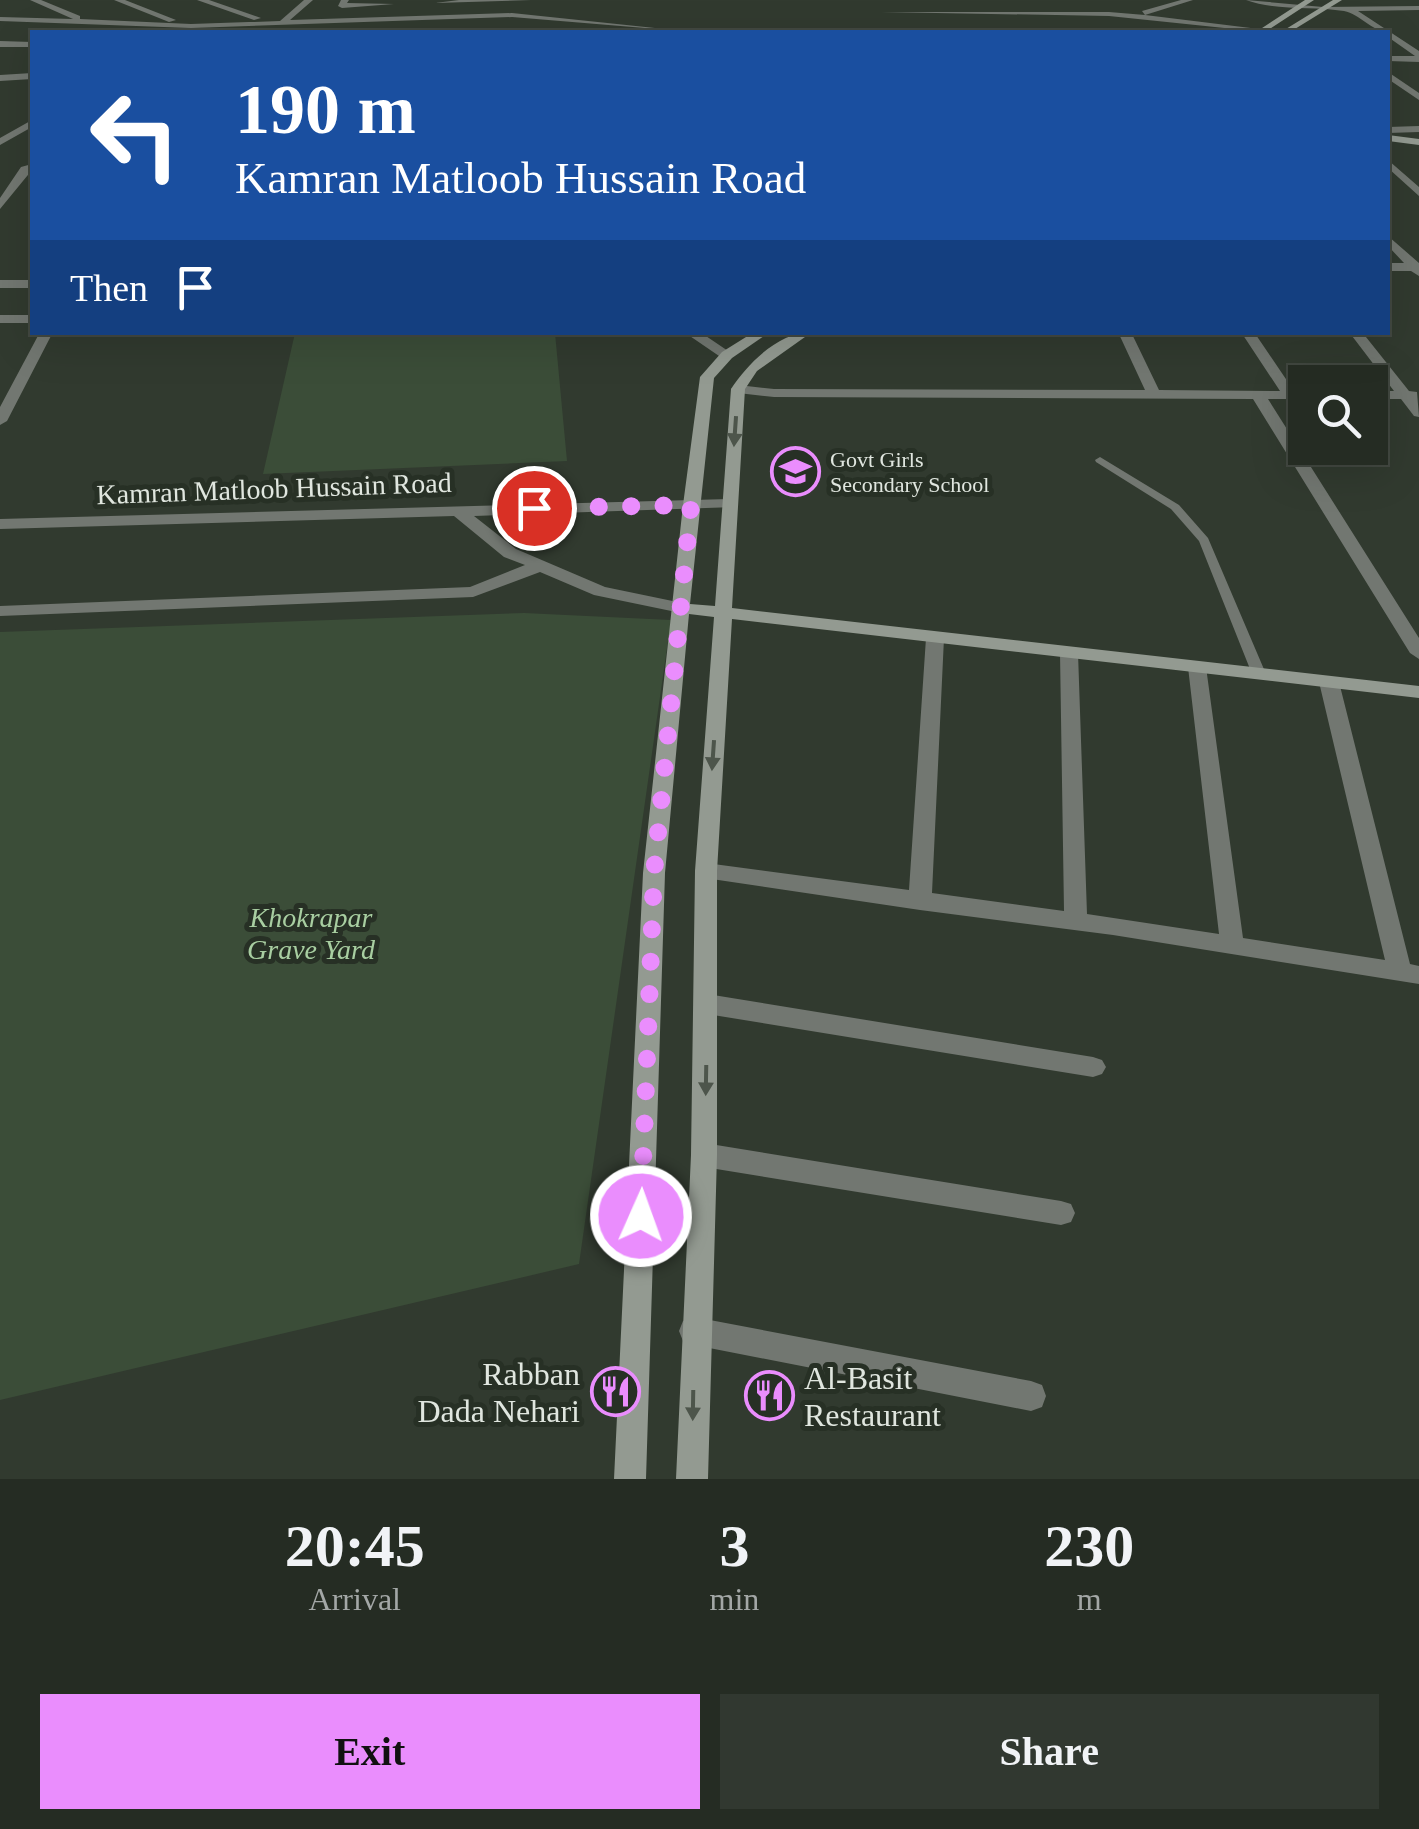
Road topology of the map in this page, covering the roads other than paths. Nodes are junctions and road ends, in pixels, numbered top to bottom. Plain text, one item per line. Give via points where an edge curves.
1 (34, 0) edge
2 (118, 0) edge
3 (163, 0) edge
4 (202, 0) edge
5 (291, 0) edge
6 (345, 0) edge
7 (515, 0) edge
8 (527, 0) edge
9 (883, 0) edge
10 (1102, 0) edge
11 (1189, 0) edge
12 (1250, 0) edge
13 (1309, 0) edge
14 (1338, 0) edge
15 (306, 2) edge
16 (399, 4) dead end
17 (418, 4) dead end
18 (133, 6) junction
19 (1297, 7) junction
20 (1404, 8) junction
21 (1419, 8) edge
22 (1323, 9) junction
23 (1350, 9) junction
24 (1109, 14) junction
25 (1138, 15) junction
26 (522, 16) junction
27 (380, 18) junction
28 (1419, 18) edge
29 (2, 20) edge
30 (83, 22) junction
31 (278, 23) junction
32 (253, 28) edge
33 (190, 29) edge
34 (356, 30) edge
35 (668, 30) edge
36 (1247, 30) edge
37 (1265, 30) edge
38 (1288, 30) edge
39 (1382, 30) edge
40 (1390, 36) edge
41 (0, 44) edge
42 (30, 45) edge
43 (1419, 57) edge
44 (1390, 59) edge
45 (30, 76) edge
46 (1390, 76) edge
47 (0, 78) edge
48 (1419, 97) edge
49 (30, 123) edge
50 (1419, 129) edge
51 (1390, 131) edge
52 (1390, 131) edge
53 (0, 142) edge
54 (1419, 142) edge
55 (1390, 165) edge
56 (26, 169) edge
57 (1419, 193) edge
58 (0, 206) edge
59 (1390, 242) edge
60 (1390, 267) edge
61 (1417, 269) edge
62 (0, 284) edge
63 (30, 284) edge
64 (0, 319) edge
65 (30, 319) edge
66 (46, 335) edge
67 (695, 335) edge
68 (759, 335) edge
69 (802, 335) edge
70 (1125, 335) edge
71 (1249, 335) edge
72 (1357, 335) edge
73 (727, 355) junction
74 (1288, 384) edge
75 (738, 389) junction
76 (1154, 395) junction
77 (1258, 395) junction
78 (1288, 395) edge
79 (1412, 395) edge
80 (1419, 413) edge
81 (0, 421) edge
82 (1100, 460) dead end
83 (730, 504) junction
84 (691, 505) junction
85 (456, 510) junction
86 (0, 524) edge
87 (539, 566) junction
88 (681, 608) junction
89 (0, 611) edge
90 (723, 613) junction
91 (936, 638) junction
92 (1069, 653) junction
93 (1419, 654) edge
94 (1197, 668) junction
95 (1258, 674) junction
96 (1330, 682) junction
97 (1419, 692) edge
98 (706, 871) junction
99 (920, 902) junction
100 (1076, 921) junction
101 (1232, 945) junction
102 (1409, 973) edge
103 (707, 1004) junction
104 (1093, 1067) dead end
105 (704, 1155) junction
106 (1060, 1213) dead end
107 (694, 1331) junction
108 (1031, 1396) dead end
109 (630, 1479) edge
110 (692, 1479) edge

1 - 30 street
2 - 18 street
3 - 18 street
4 - 31 street
5 - 15 street
6 - 16 street via 342,6
7 - 8 street
7 - 17 street
7 - 26 street
9 - 24 street via 885,17
10 - 24 street
11 - 25 street
12 - 19 street
13 - 19 main road
14 - 22 main road
15 - 31 street
18 - 33 street
19 - 22 street
19 - 37 main road
20 - 21 street
20 - 23 street
20 - 28 street
22 - 23 street
22 - 38 main road
23 - 39 street
24 - 25 street
25 - 36 street
26 - 27 street
26 - 35 street
27 - 31 street
27 - 34 street
29 - 30 street
30 - 33 street
31 - 32 street
32 - 33 street
40 - 43 street
41 - 42 street
43 - 44 street
45 - 47 street
46 - 48 street
49 - 53 street
50 - 51 street
52 - 54 main road
55 - 57 street
56 - 58 street
59 - 61 street
60 - 61 street
62 - 63 street
64 - 65 street
66 - 81 street
67 - 73 street
68 - 73 main road
69 - 75 main road via 752,368
70 - 76 street
71 - 74 street
72 - 79 street
73 - 84 main road via 707,378
75 - 76 street
75 -> 83 main road
76 - 77 street
77 - 78 street
77 - 93 street
79 - 80 street
82 - 95 lane via 1174,507 1204,540
83 - 84 street, Kamran Matloob Hussain Road
83 - 90 main road
84 - 85 street, Kamran Matloob Hussain Road
84 - 88 main road
85 - 86 street, Kamran Matloob Hussain Road
85 - 87 street via 510,553
87 - 88 street via 600,591
87 - 89 street via 473,592
88 - 90 main road
88 - 109 main road via 654,873
90 - 91 main road
90 -> 98 main road
91 - 92 main road
91 - 99 street
92 - 94 main road
92 - 100 street
94 - 95 main road
94 - 101 street
95 - 96 main road
96 - 97 main road
96 - 102 street
98 - 99 street
98 - 103 main road
99 - 100 street
100 - 101 street
101 - 102 street
103 - 104 street
103 -> 105 main road
105 - 106 street
105 - 107 main road
107 - 108 street
107 -> 110 main road

